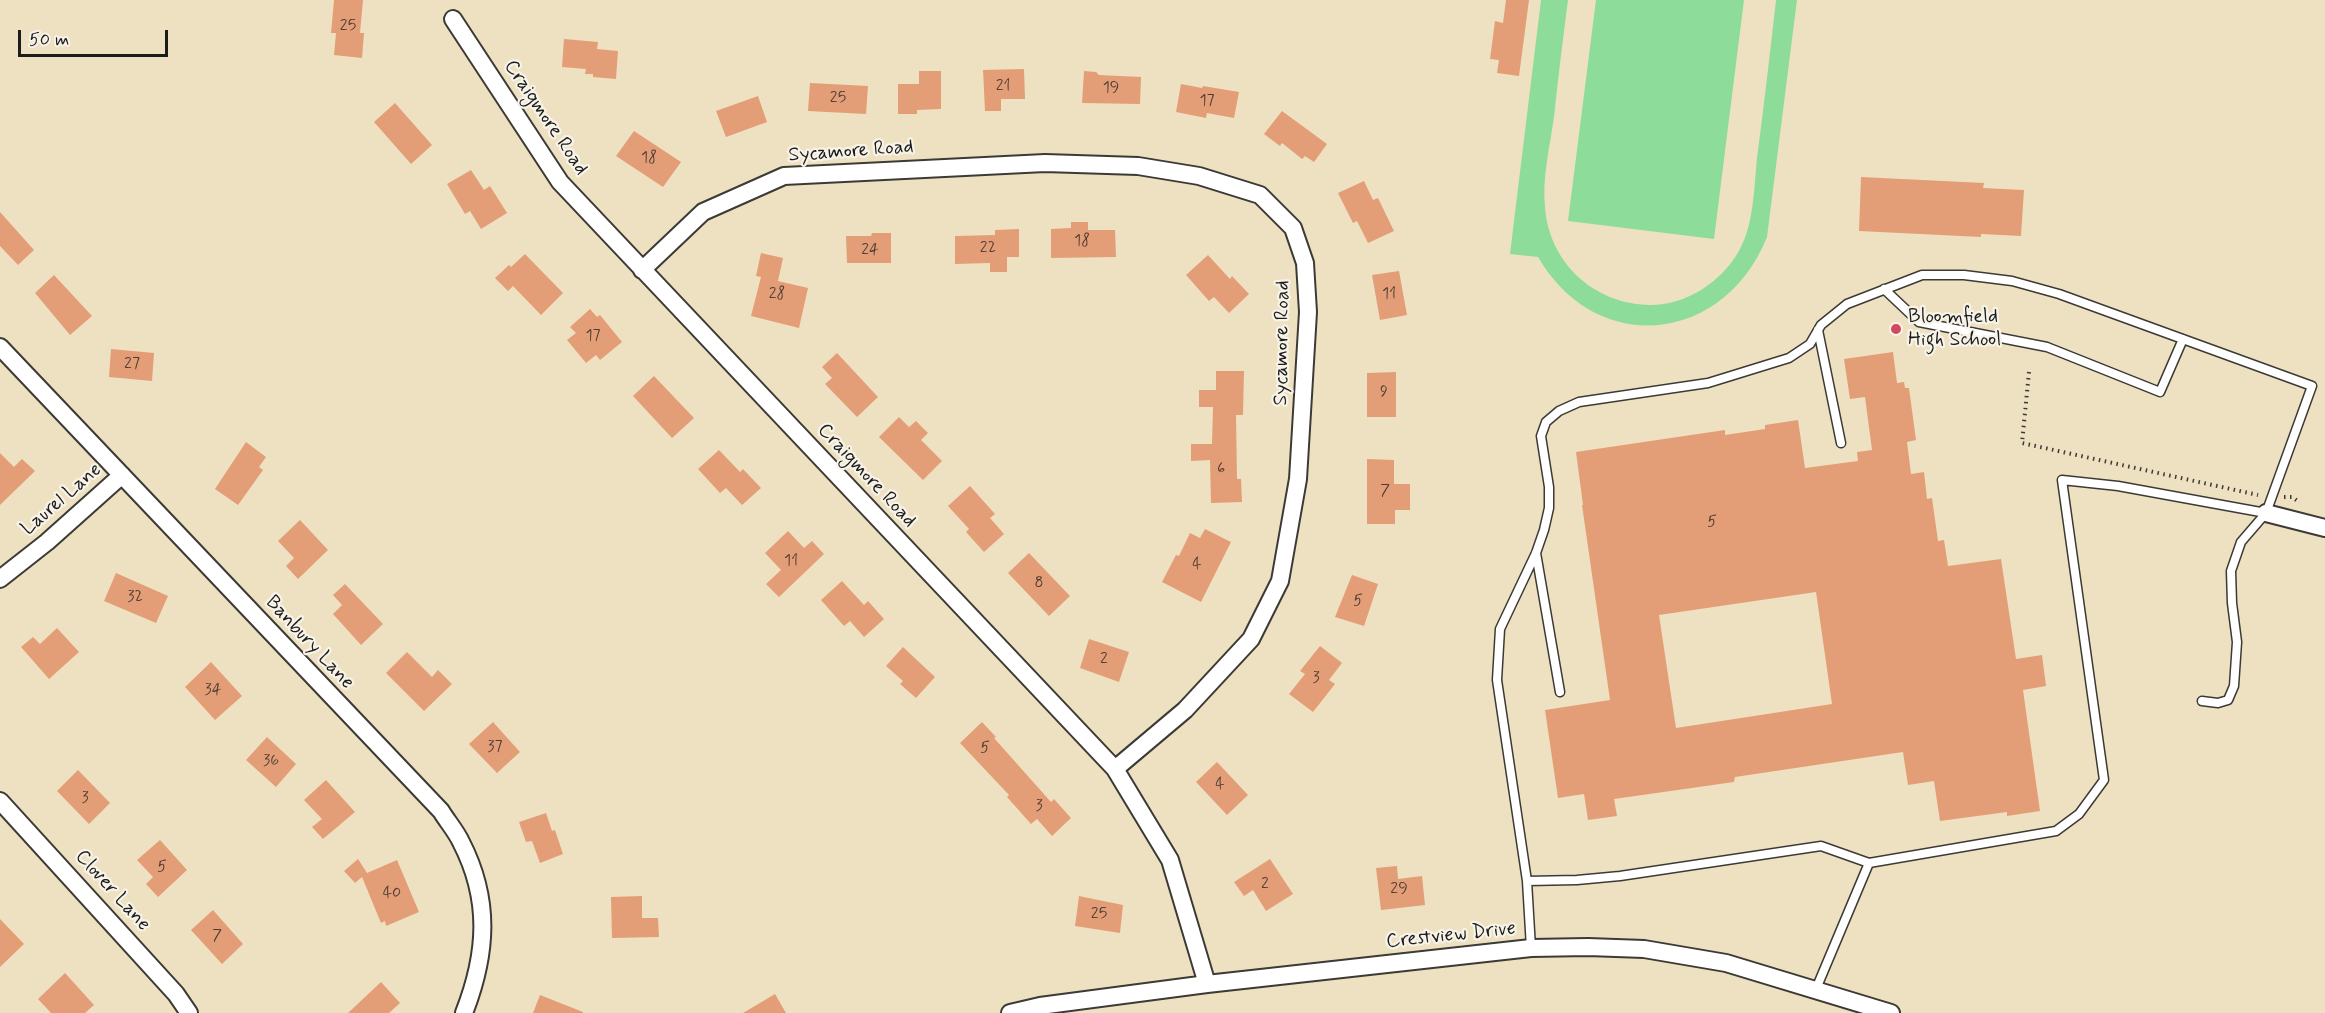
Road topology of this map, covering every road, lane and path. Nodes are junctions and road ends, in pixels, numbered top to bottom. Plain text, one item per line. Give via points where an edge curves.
1 (453, 19) dead end
2 (642, 270) junction
3 (1884, 289) junction
4 (1818, 330) junction
5 (2183, 339) junction
6 (0, 347) edge
7 (2029, 372) dead end
8 (1840, 443) dead end
9 (122, 475) junction
10 (2272, 496) junction
11 (2304, 505) dead end
12 (2266, 513) junction
13 (2325, 528) edge
14 (1536, 553) junction
15 (0, 579) edge
16 (1560, 692) dead end
17 (2202, 701) dead end
18 (1115, 769) junction
19 (0, 801) edge
20 (1869, 863) junction
21 (1527, 880) junction
22 (1531, 948) junction
23 (1207, 984) junction
24 (1816, 989) junction
25 (189, 1013) edge
26 (464, 1013) edge
27 (1010, 1013) edge
28 (1891, 1013) edge

1 - 2 street, Craigmore Road via 560,182
2 - 18 street, Craigmore Road
2 - 18 street, Sycamore Road via 703,212 783,176 1045,164 1138,166 1199,176 1260,195 1293,228 1305,263 1308,312 1298,479 1280,581 1251,639 1185,710
3 - 4 lane via 1847,304
3 - 5 lane via 1922,275 1964,275 2012,282 2059,294
3 - 5 lane via 1919,322 2047,347 2160,392
4 - 8 lane
4 - 14 lane via 1810,344 1789,358 1708,383 1579,402 1551,416 1541,436 1549,508
5 - 10 lane via 2312,386
6 - 9 street, Banbury Lane
7 - 10 path via 2022,443
9 - 15 street, Laurel Lane
9 - 26 street, Banbury Lane via 441,811 461,842 477,880 483,917 481,957
10 - 11 path via 2292,497
10 - 12 lane
12 - 13 street
12 - 17 lane via 2241,542 2231,571 2237,642 2234,686 2228,700
12 - 20 lane via 2118,486 2062,480 2104,780 2079,814 2056,831
14 - 16 lane
14 - 21 lane via 1500,629 1497,680
18 - 23 street, Craigmore Road via 1170,860
19 - 25 street, Clover Lane
20 - 21 lane via 1821,846 1620,876
20 - 24 lane
21 - 22 lane
22 - 23 street, Crestview Drive
22 - 24 street, Crestview Drive via 1644,949 1688,955
23 - 27 street, Crestview Drive
24 - 28 street, Crestview Drive

